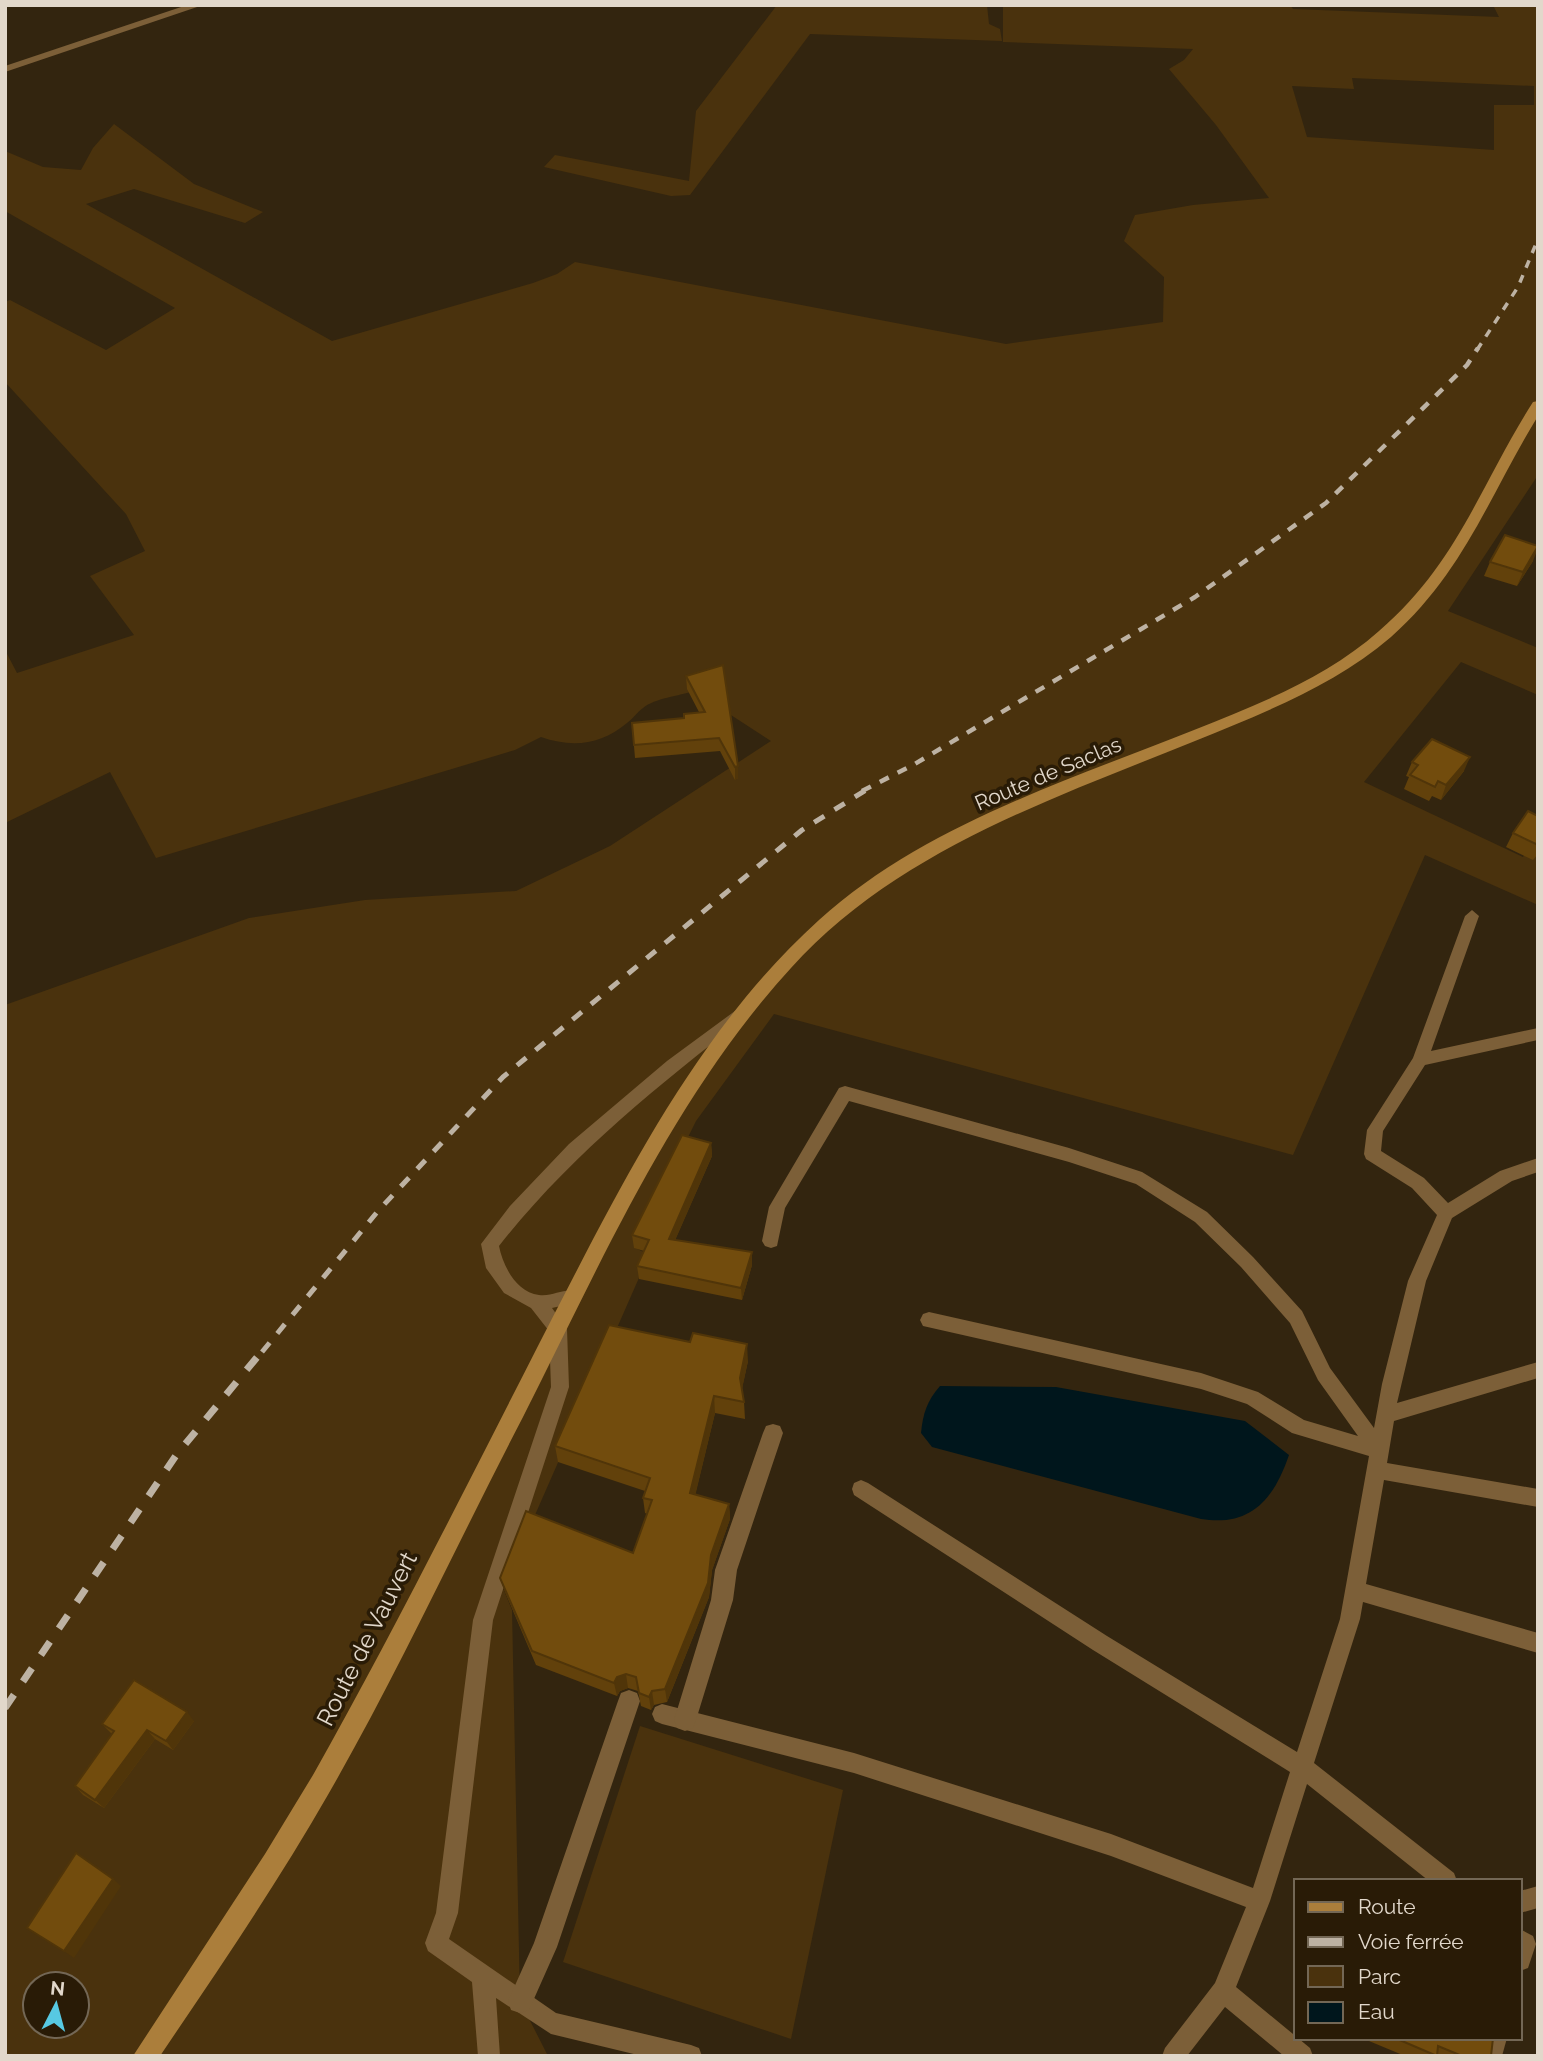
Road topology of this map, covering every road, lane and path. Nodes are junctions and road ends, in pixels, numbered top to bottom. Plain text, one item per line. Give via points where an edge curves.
1 (198, 5) edge
2 (5, 69) edge
3 (1538, 405) edge
4 (1472, 916) dead end
5 (744, 1010) junction
6 (1538, 1034) edge
7 (1419, 1060) junction
8 (1538, 1165) edge
9 (1446, 1213) junction
10 (610, 1232) joint
11 (771, 1241) dead end
12 (572, 1297) junction
13 (537, 1303) junction
14 (929, 1320) dead end
15 (558, 1329) junction
16 (1538, 1370) edge
17 (1386, 1415) junction
18 (773, 1433) dead end
19 (1378, 1460) junction
20 (861, 1489) dead end
21 (1538, 1498) edge
22 (1355, 1590) junction
23 (1538, 1643) edge
24 (629, 1701) dead end
25 (662, 1714) dead end
26 (685, 1720) junction
27 (1302, 1767) junction
28 (1443, 1879) edge
29 (1259, 1901) junction
30 (483, 1975) junction
31 (1223, 1991) junction
32 (520, 2001) junction
33 (145, 2056) edge
34 (489, 2056) edge
35 (691, 2056) edge
36 (1173, 2056) edge
37 (1303, 2056) edge

1 - 2 street
3 - 5 main road, Route de Saclas via 1456,554 1394,624 1357,656 1268,705 980,825 897,872 849,904 790,957
4 - 7 lane
5 - 10 main road, Route de Saclas via 673,1114
5 - 13 lane via 618,1110 515,1211 489,1244 495,1268 510,1288
6 - 7 lane
7 - 9 lane via 1376,1130 1372,1154 1418,1183
8 - 9 lane via 1506,1176
9 - 17 lane via 1417,1281
10 - 12 main road, Route de Vauvert
11 - 19 lane via 777,1208 845,1093 1142,1179 1200,1217 1296,1317 1324,1374
12 - 13 lane
12 - 15 main road, Route de Vauvert
13 - 15 lane
14 - 19 lane via 1201,1381 1252,1398 1299,1427
15 - 30 lane via 560,1387 483,1620 447,1913 436,1943
15 - 33 main road, Route de Vauvert via 342,1746 289,1836
16 - 17 lane
17 - 19 lane
18 - 26 street via 726,1570 722,1600
19 - 21 lane
19 - 22 lane
20 - 27 lane
22 - 23 lane
22 - 27 lane via 1350,1619
24 - 32 street via 545,1947
25 - 26 lane
26 - 29 lane via 854,1763 1111,1845
27 - 28 lane
27 - 29 lane
29 - 31 lane
30 - 32 lane
30 - 34 lane
31 - 36 lane
31 - 37 lane
32 - 35 lane via 551,2024

